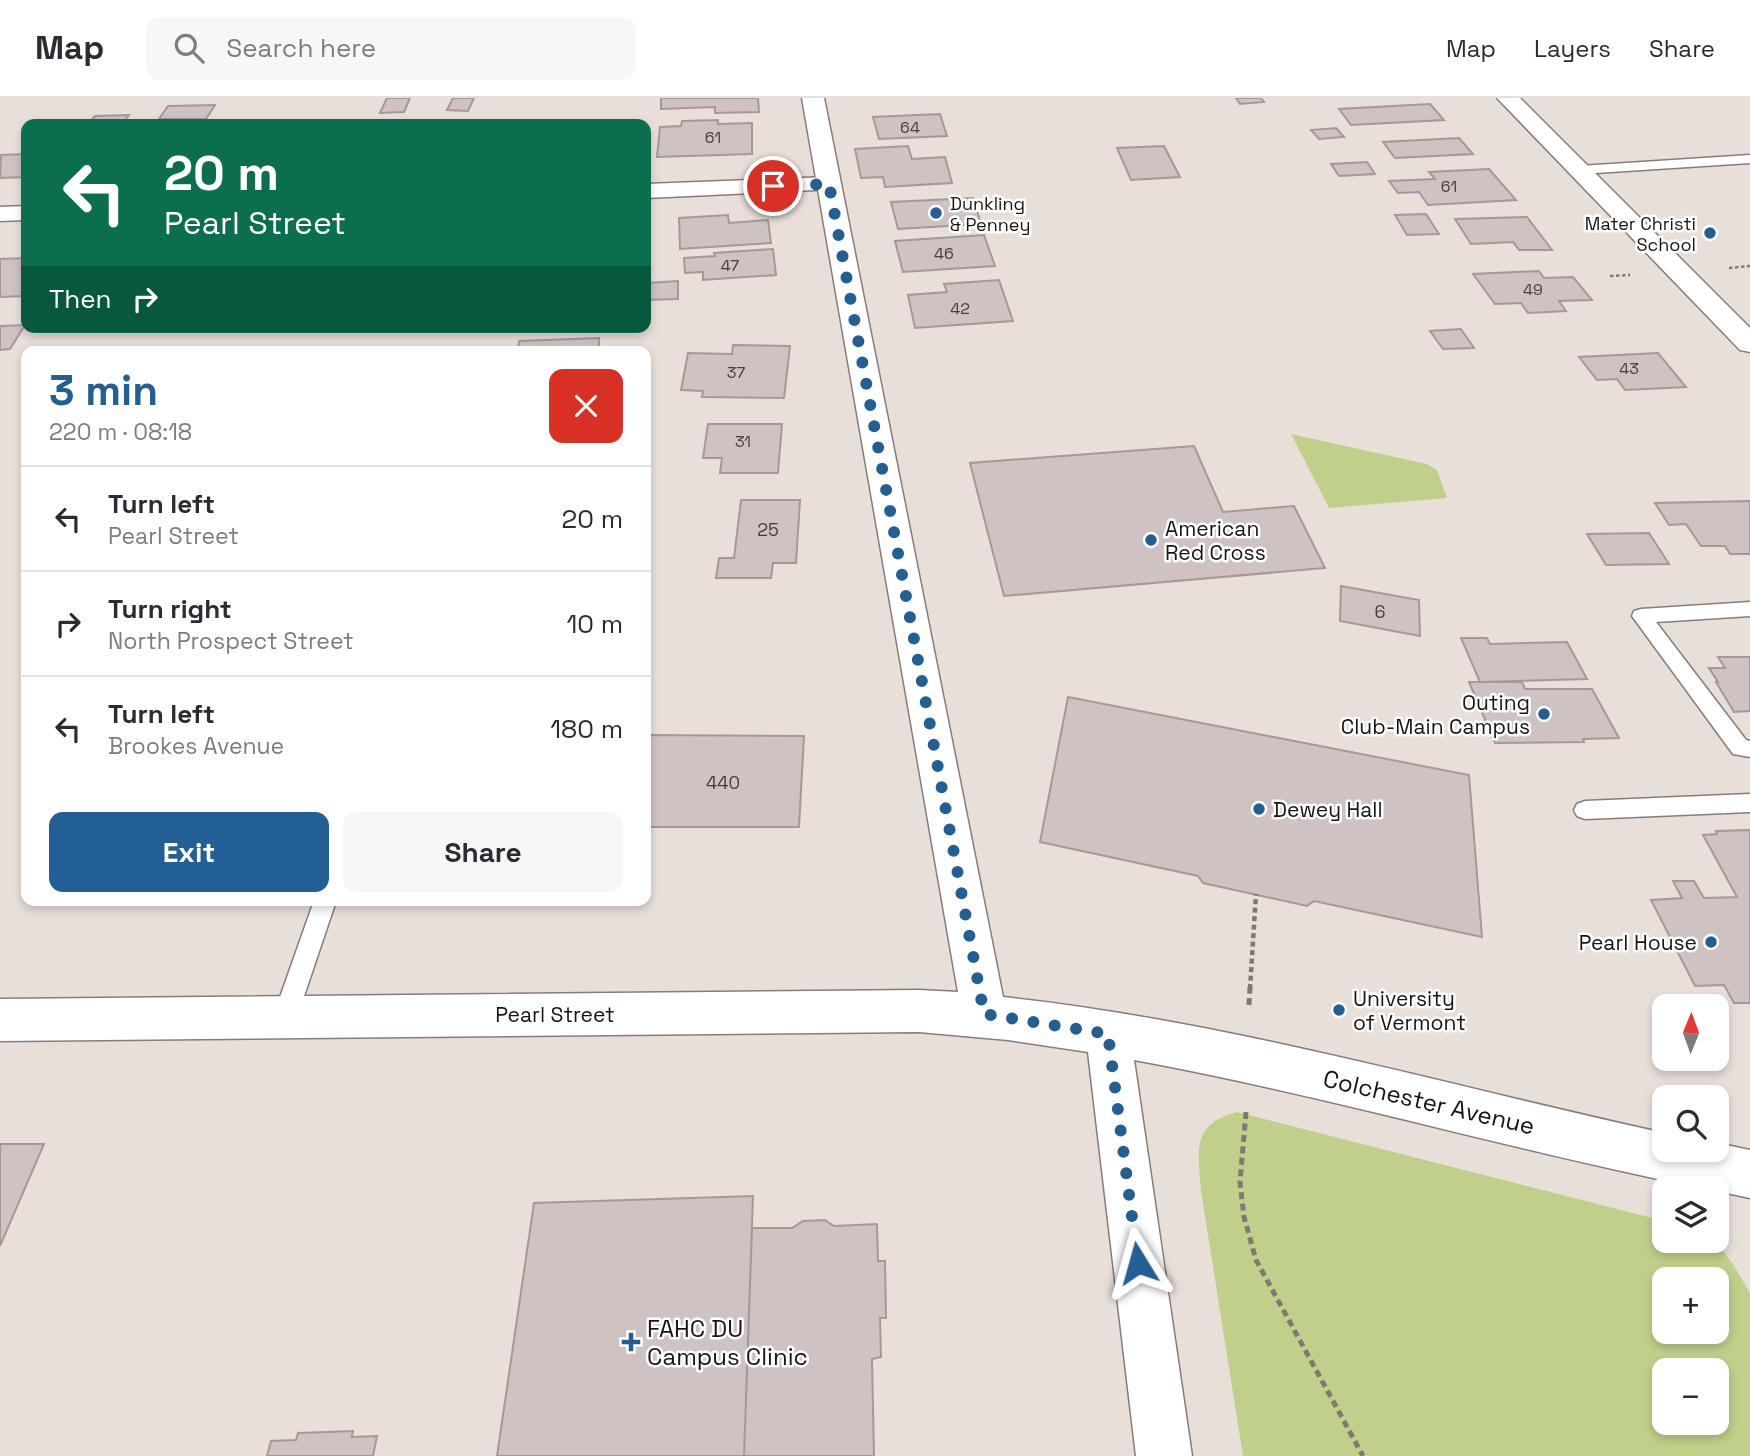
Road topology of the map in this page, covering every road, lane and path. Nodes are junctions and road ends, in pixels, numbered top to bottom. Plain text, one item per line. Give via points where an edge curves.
1 (813, 98) edge
2 (1508, 98) edge
3 (1750, 159) edge
4 (1580, 170) junction
5 (829, 184) junction
6 (651, 191) edge
7 (21, 213) edge
8 (0, 214) edge
9 (1750, 266) edge
10 (1740, 267) dead end
11 (1750, 344) edge
12 (1750, 609) edge
13 (1750, 749) edge
14 (1750, 803) edge
15 (1585, 810) dead end
16 (1256, 894) dead end
17 (324, 906) edge
18 (1249, 1005) dead end
19 (984, 1014) junction
20 (285, 1017) junction
21 (0, 1020) edge
22 (1108, 1034) junction
23 (1246, 1112) dead end
24 (1749, 1175) edge
25 (1164, 1456) edge
26 (1363, 1456) edge

1 - 5 street
2 - 4 street
3 - 4 lane
4 - 11 street
5 - 6 street
5 - 19 street
7 - 8 street
9 - 10 path
12 - 13 lane via 1641,616 1740,748
14 - 15 lane
16 - 18 path
17 - 20 lane
19 - 20 street, Pearl Street
19 - 22 street, Pearl Street
20 - 21 street, Pearl Street
22 - 24 street, Colchester Avenue via 1247,1058
22 - 25 street
23 - 26 path via 1240,1182 1256,1261

